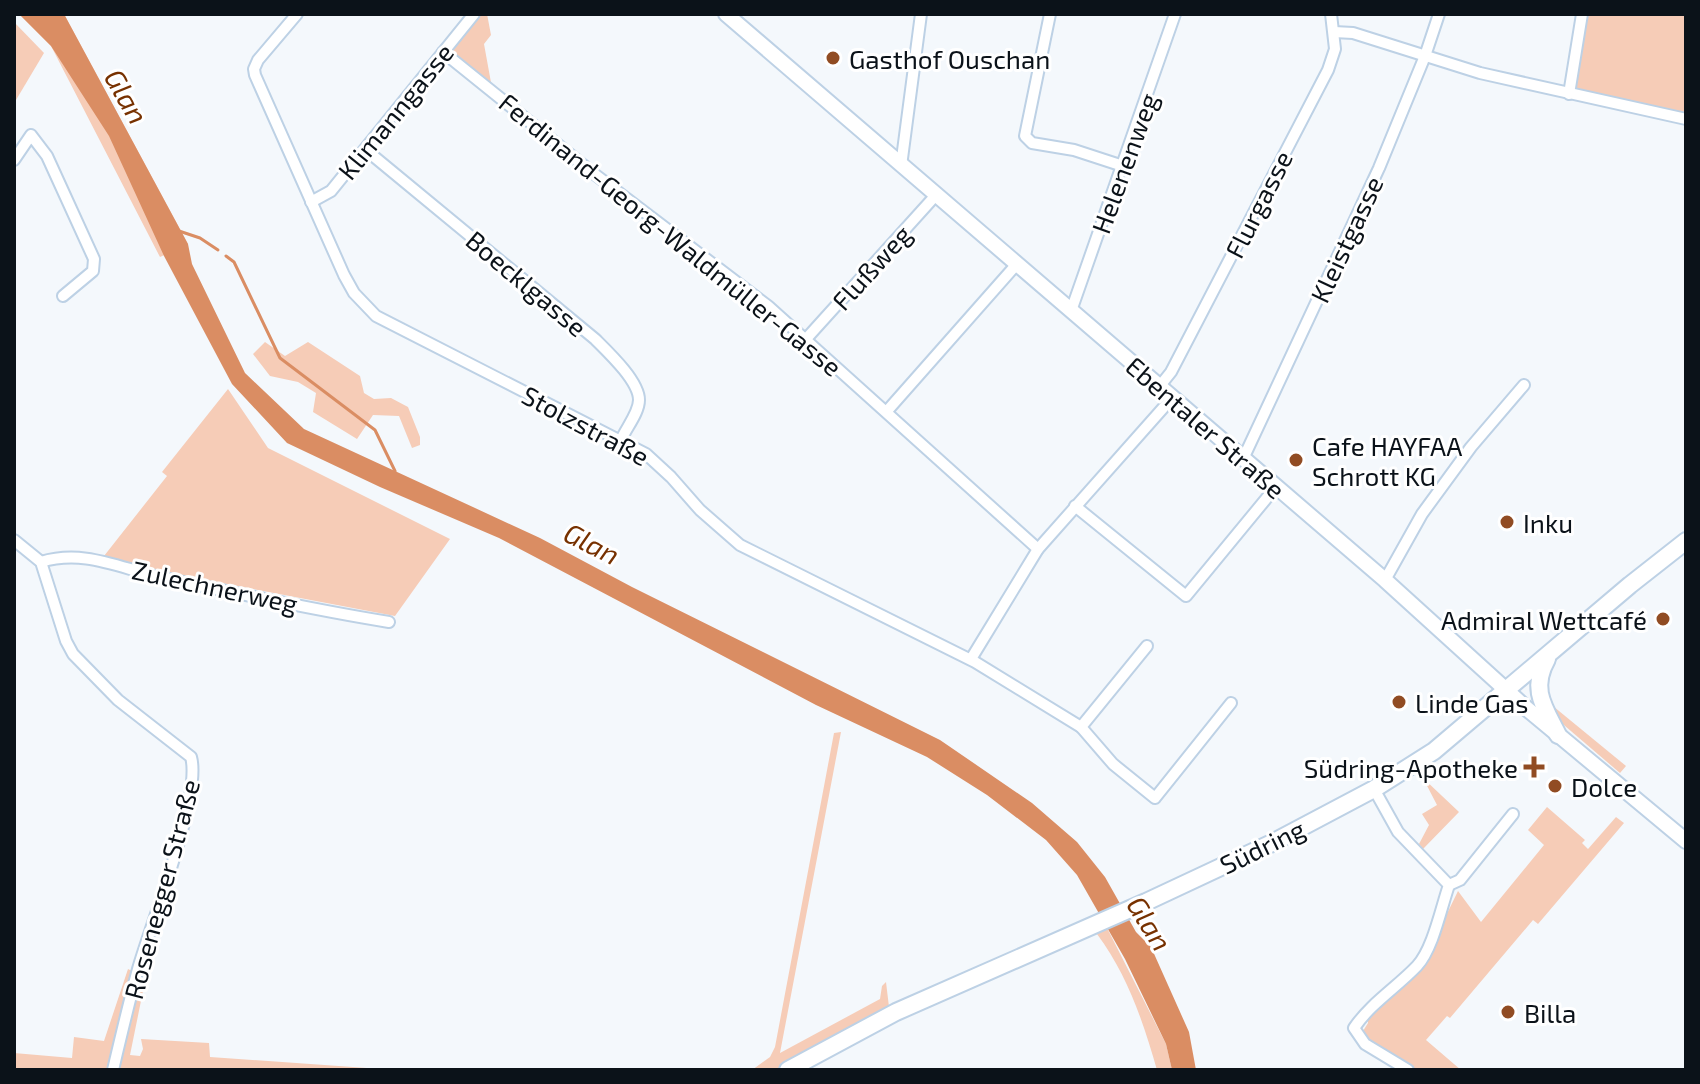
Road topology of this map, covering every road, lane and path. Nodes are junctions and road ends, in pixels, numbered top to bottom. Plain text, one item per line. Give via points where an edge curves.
1 (297, 14) edge
2 (474, 14) edge
3 (726, 14) edge
4 (921, 14) edge
5 (1050, 14) edge
6 (1175, 14) edge
7 (1331, 14) edge
8 (1439, 14) edge
9 (1582, 14) edge
10 (1334, 32) junction
11 (443, 52) junction
12 (1425, 56) junction
13 (1569, 94) junction
14 (1686, 119) edge
15 (366, 150) junction
16 (14, 160) edge
17 (901, 166) junction
18 (1123, 166) junction
19 (936, 195) junction
20 (311, 202) junction
21 (1016, 265) junction
22 (63, 296) dead end
23 (1071, 311) junction
24 (806, 339) junction
25 (1524, 385) dead end
26 (1159, 387) junction
27 (1172, 398) junction
28 (887, 411) junction
29 (621, 440) junction
30 (1243, 459) junction
31 (1275, 488) junction
32 (1075, 506) junction
33 (14, 540) edge
34 (1686, 541) edge
35 (1038, 549) junction
36 (41, 562) junction
37 (1385, 580) junction
38 (389, 622) dead end
39 (1147, 646) dead end
40 (1552, 651) junction
41 (971, 659) junction
42 (1507, 690) junction
43 (1231, 703) dead end
44 (1081, 727) junction
45 (1558, 735) junction
46 (1374, 789) junction
47 (1513, 814) dead end
48 (1686, 841) edge
49 (1449, 885) junction
50 (113, 1070) edge
51 (788, 1070) edge
52 (1408, 1070) edge

1 - 20 street, Stolzstraße via 254,69
2 - 11 street, Klimanngasse
3 - 17 main road, Ebentaler Straße
4 - 17 street
5 - 18 street via 1025,136 1032,143
6 - 18 street, Helenenweg
7 - 10 street, Flurgasse
8 - 12 street, Kleistgasse
9 - 13 street
10 - 12 street
10 - 26 street, Flurgasse via 1328,70
11 - 15 street, Klimanngasse
11 - 24 street, Ferdinand-Georg-Waldmüller-Gasse
12 - 13 street
12 - 30 street, Kleistgasse via 1379,168
13 - 14 street
15 - 20 street, Klimanngasse via 331,191
15 - 29 street, Boecklgasse via 618,362 639,397
16 - 22 street via 31,135 47,156 94,259 93,271
17 - 19 main road, Ebentaler Straße
18 - 23 street, Helenenweg
19 - 21 main road, Ebentaler Straße
19 - 24 street, Flußweg
20 - 29 street, Stolzstraße via 354,293 376,316
21 - 23 main road, Ebentaler Straße
21 - 28 street
23 - 26 main road, Ebentaler Straße
24 - 28 street, Ferdinand-Georg-Waldmüller-Gasse
25 - 37 street via 1422,514
26 - 27 main road, Ebentaler Straße
27 - 30 main road, Ebentaler Straße
27 - 32 street
28 - 35 street, Ferdinand-Georg-Waldmüller-Gasse
29 - 41 street, Stolzstraße via 658,464 740,545
30 - 31 main road, Ebentaler Straße
31 - 32 street via 1186,596
31 - 37 main road, Ebentaler Straße
32 - 35 street
33 - 36 street
34 - 40 main road, Südring
35 - 41 street
36 - 38 street, Zulechnerweg via 99,558 155,576
36 - 50 street, Rosenegger Straße via 73,654 109,692 191,757 194,767 189,803
37 - 42 main road, Ebentaler Straße
39 - 44 street
40 - 42 main road, Südring
40 - 45 main road via 1537,685
41 - 44 street, Stolzstraße
42 - 45 main road, Ebentaler Straße
42 - 46 main road, Südring via 1434,751
43 - 44 street, Stolzstraße via 1155,798 1113,764
45 - 48 main road, Ebentaler Straße
46 - 49 street via 1398,832
46 - 51 main road, Südring via 1138,906 896,1012
47 - 49 street via 1460,880
49 - 52 street via 1418,965 1354,1028 1365,1044

